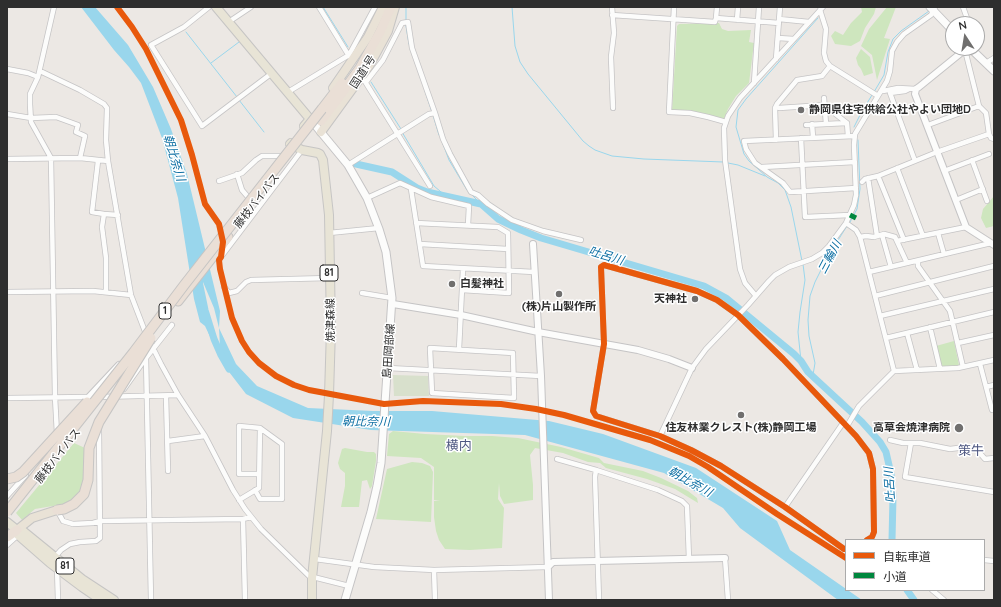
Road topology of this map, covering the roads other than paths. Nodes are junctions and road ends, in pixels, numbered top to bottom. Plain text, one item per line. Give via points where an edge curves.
1 (54, 7) edge
2 (209, 7) edge
3 (216, 7) edge
4 (251, 7) edge
5 (319, 7) edge
6 (375, 7) edge
7 (384, 7) edge
8 (391, 7) edge
9 (395, 7) edge
10 (612, 7) edge
11 (674, 7) edge
12 (717, 7) edge
13 (738, 7) edge
14 (759, 7) edge
15 (780, 7) edge
16 (821, 8) edge
17 (933, 8) edge
18 (612, 15) junction
19 (716, 18) junction
20 (673, 19) junction
21 (227, 20) junction
22 (737, 20) junction
23 (779, 21) junction
24 (758, 22) junction
25 (809, 22) junction
26 (945, 22) edge
27 (778, 38) junction
28 (794, 40) junction
29 (957, 56) edge
30 (969, 56) edge
31 (976, 56) edge
32 (350, 57) junction
33 (994, 58) edge
34 (776, 59) junction
35 (986, 64) junction
36 (830, 66) junction
37 (7, 69) edge
38 (40, 71) junction
39 (994, 71) edge
40 (272, 73) junction
41 (38, 77) junction
42 (754, 83) junction
43 (909, 88) junction
44 (916, 89) junction
45 (883, 91) junction
46 (288, 92) junction
47 (878, 96) junction
48 (824, 98) dead end
49 (825, 105) junction
50 (979, 106) junction
51 (613, 108) dead end
52 (780, 108) dead end
53 (435, 113) junction
54 (7, 114) edge
55 (31, 118) junction
56 (310, 119) junction
57 (726, 122) junction
58 (847, 123) junction
59 (812, 124) junction
60 (826, 124) junction
61 (806, 125) dead end
62 (928, 125) junction
63 (321, 132) junction
64 (398, 134) junction
65 (989, 134) junction
66 (848, 136) junction
67 (854, 136) junction
68 (801, 138) junction
69 (813, 138) junction
70 (994, 139) edge
71 (776, 140) junction
72 (290, 144) junction
73 (302, 150) junction
74 (937, 152) junction
75 (989, 154) dead end
76 (281, 156) junction
77 (50, 158) junction
78 (80, 158) junction
79 (7, 159) edge
80 (972, 160) junction
81 (98, 161) junction
82 (108, 161) junction
83 (915, 161) junction
84 (855, 162) junction
85 (802, 165) junction
86 (762, 167) junction
87 (350, 168) junction
88 (897, 168) junction
89 (944, 171) junction
90 (237, 174) junction
91 (878, 176) junction
92 (868, 178) junction
93 (219, 181) dead end
94 (862, 182) dead end
95 (430, 186) dead end
96 (856, 188) junction
97 (411, 189) junction
98 (983, 189) junction
99 (804, 191) junction
100 (248, 197) junction
101 (367, 198) junction
102 (956, 200) junction
103 (987, 201) dead end
104 (104, 214) junction
105 (118, 215) junction
106 (850, 215) junction
107 (416, 223) junction
108 (848, 224) junction
109 (468, 225) junction
110 (966, 227) junction
111 (379, 228) junction
112 (329, 233) junction
113 (938, 233) junction
114 (882, 234) junction
115 (877, 236) junction
116 (923, 236) junction
117 (860, 237) junction
118 (581, 240) dead end
119 (904, 240) junction
120 (897, 241) junction
121 (420, 244) junction
122 (534, 244) dead end
123 (992, 244) edge
124 (508, 249) junction
125 (944, 254) junction
126 (221, 257) dead end
127 (918, 260) junction
128 (907, 263) junction
129 (994, 266) edge
130 (891, 267) junction
131 (463, 269) junction
132 (509, 271) junction
133 (534, 272) junction
134 (869, 272) junction
135 (330, 278) junction
136 (929, 282) junction
137 (224, 287) dead end
138 (994, 289) edge
139 (462, 290) junction
140 (53, 291) junction
141 (7, 292) edge
142 (106, 292) junction
143 (362, 293) dead end
144 (131, 295) junction
145 (756, 296) junction
146 (875, 296) junction
147 (393, 301) junction
148 (944, 301) junction
149 (994, 312) edge
150 (462, 315) junction
151 (738, 315) junction
152 (880, 316) junction
153 (953, 322) junction
154 (161, 323) junction
155 (172, 325) dead end
156 (930, 328) junction
157 (538, 332) junction
158 (907, 333) junction
159 (146, 334) junction
160 (994, 335) edge
161 (886, 338) junction
162 (604, 343) junction
163 (958, 343) junction
164 (153, 349) junction
165 (459, 349) junction
166 (133, 353) junction
167 (146, 358) junction
168 (994, 360) edge
169 (980, 364) junction
170 (964, 367) junction
171 (388, 368) junction
172 (692, 368) junction
173 (940, 369) junction
174 (430, 370) junction
175 (917, 370) junction
176 (894, 371) junction
177 (514, 374) junction
178 (541, 376) junction
179 (994, 385) edge
180 (986, 387) junction
181 (178, 395) junction
182 (119, 396) junction
183 (147, 396) junction
184 (166, 396) junction
185 (55, 397) junction
186 (89, 397) junction
187 (7, 398) edge
188 (994, 410) edge
189 (845, 425) junction
190 (260, 428) junction
191 (205, 436) junction
192 (660, 436) junction
193 (57, 438) junction
194 (890, 440) dead end
195 (168, 441) junction
196 (911, 443) junction
197 (994, 458) edge
198 (557, 459) dead end
199 (596, 470) junction
200 (168, 471) dead end
201 (259, 474) junction
202 (7, 478) edge
203 (7, 483) edge
204 (14, 488) junction
205 (255, 490) junction
206 (994, 492) edge
207 (7, 496) edge
208 (239, 500) junction
209 (785, 507) junction
210 (56, 510) junction
211 (7, 512) edge
212 (251, 517) junction
213 (243, 519) junction
214 (149, 520) junction
215 (7, 521) edge
216 (100, 521) junction
217 (18, 533) junction
218 (7, 537) edge
219 (869, 539) edge
220 (7, 545) edge
221 (845, 549) edge
222 (725, 558) joint
223 (315, 559) junction
224 (689, 559) junction
225 (598, 561) junction
226 (54, 563) junction
227 (355, 564) junction
228 (548, 569) junction
229 (434, 570) junction
230 (312, 578) junction
231 (349, 586) junction
232 (933, 591) edge
233 (58, 600) edge
234 (102, 600) edge
235 (114, 600) edge
236 (151, 600) edge
237 (245, 600) edge
238 (312, 600) edge
239 (345, 600) edge
240 (435, 600) edge
241 (550, 600) edge
242 (599, 600) edge
243 (728, 600) edge
244 (944, 600) edge

1 - 38 street
2 - 40 street via 184,27 151,45 202,126
3 - 21 main road
4 - 21 street via 230,21
5 - 32 street
6 - 32 street
7 - 56 highway, 国道1号 / 1 via 353,60
7 - 166 highway, 藤枝バイパス / 1, bridge via 378,25 357,62
8 - 154 highway, 藤枝バイパス / 1 via 363,62 339,98
9 - 63 highway, 国道1号 via 388,30 369,66
10 - 18 street
11 - 20 street
12 - 19 street
13 - 22 street
14 - 24 street
15 - 23 street
16 - 25 street
16 - 36 street via 827,32 824,53
17 - 26 main road
17 - 45 street via 931,15 897,42 892,52 890,75
18 - 20 street
18 - 51 street
19 - 20 street via 715,22
19 - 22 street
20 - 57 street via 669,112 690,113
21 - 40 main road
22 - 24 street
23 - 24 street
23 - 25 street
23 - 27 street
24 - 42 street
25 - 28 street
27 - 28 street
27 - 34 street
28 - 34 street
29 - 44 street
30 - 50 street
31 - 35 main road
32 - 46 street
33 - 35 street
34 - 42 street
35 - 39 main road
36 - 47 street
36 - 71 street via 822,76 798,80 777,104
37 - 41 street
38 - 41 street
38 - 82 street via 104,104 107,108
40 - 46 main road
41 - 55 street via 30,94
42 - 57 street via 740,98
43 - 44 street
43 - 45 street
43 - 83 street via 890,93
44 - 62 street via 915,94
45 - 47 street
46 - 56 main road
47 - 67 street
48 - 49 street
49 - 52 street
49 - 58 street
49 - 60 street
50 - 62 street
50 - 65 street via 986,113
53 - 64 street via 429,114
53 - 64 street via 412,48 408,22 402,22 384,60 364,80
53 - 118 street via 443,139 471,192 512,220
54 - 55 street
55 - 77 street
55 - 78 street via 56,117 78,125 76,132 85,136
56 - 63 main road, 島田岡部線
56 - 72 main road
57 - 145 street via 723,134 725,160 741,274
58 - 60 street
58 - 66 street
59 - 60 street
59 - 61 street
59 - 69 street
62 - 74 street
63 - 87 main road, 島田岡部線
64 - 87 street
64 - 95 street
65 - 70 street
65 - 74 street
66 - 67 street
66 - 69 street
67 - 84 street
68 - 69 street
68 - 71 street
68 - 85 street
71 - 86 street via 744,141 751,158
72 - 73 main road, 焼津森線 / 81
72 - 76 street
73 - 112 main road, 焼津森線 / 81 via 318,153 322,157 329,206
73 - 126 street
74 - 83 street
74 - 89 street
75 - 80 street
76 - 90 street via 262,156 242,173
76 - 100 street
77 - 78 street
77 - 79 street
77 - 140 street
78 - 81 street
80 - 89 street
80 - 98 street
81 - 82 street
81 - 104 street via 92,212
82 - 105 street
83 - 88 street
84 - 85 street
84 - 96 street
85 - 86 street
85 - 99 street
86 - 99 street via 783,183 790,192
87 - 101 main road, 島田岡部線
88 - 91 street
88 - 116 street
89 - 102 street
90 - 93 street
90 - 100 street via 242,190
91 - 92 street
91 - 119 street
92 - 94 street
92 - 115 street
96 - 99 street
96 - 106 street
97 - 101 street via 400,183
97 - 107 street
97 - 109 street via 431,197 469,206
98 - 102 street
98 - 103 street
99 - 106 street via 805,216
100 - 159 street, bridge
101 - 111 main road, 島田岡部線
102 - 110 street
104 - 105 street
104 - 142 street via 102,227 106,258
105 - 144 street
106 - 108 street
107 - 109 street
107 - 121 street
108 - 117 street
108 - 145 street via 826,250 775,275
109 - 124 street via 498,227 508,232
110 - 113 street
110 - 123 street
111 - 112 street
111 - 147 main road, 島田岡部線 via 386,252
112 - 135 main road, 焼津森線 / 81
113 - 116 street
113 - 125 street
114 - 115 street
114 - 120 street via 895,237
114 - 130 street
115 - 117 street
116 - 119 street
117 - 134 street
119 - 120 street
120 - 128 street
121 - 124 street
121 - 131 street via 423,266
122 - 133 street
123 - 125 street
124 - 132 street
125 - 127 street
127 - 128 street
127 - 136 street via 918,266
128 - 130 street
129 - 136 street
130 - 134 street
131 - 132 street
131 - 139 street
132 - 133 street
132 - 139 street via 509,293
133 - 157 street
134 - 146 street
135 - 137 street via 251,280 237,291 229,293
135 - 223 main road, 焼津森線 / 81 via 329,396
136 - 146 street
136 - 148 street
138 - 148 street
139 - 150 street
140 - 141 street
140 - 142 street
140 - 185 street
142 - 144 street
143 - 147 street
144 - 159 street
145 - 151 street
146 - 152 street
147 - 150 street
147 - 171 main road, 島田岡部線
148 - 152 street
148 - 153 street
149 - 153 street
150 - 157 street
150 - 165 street
151 - 162 street via 708,295 604,265 601,267
151 - 172 street
151 - 189 street
152 - 161 street
153 - 156 street
153 - 163 street
154 - 210 highway, bridge via 99,422 89,448 88,480 84,494 74,504
154 - 215 highway, 藤枝バイパス / 1, bridge
155 - 164 street
156 - 158 street
156 - 173 street
157 - 162 street
157 - 178 street
158 - 161 street
158 - 175 street
159 - 164 street
159 - 186 street
160 - 163 street
161 - 176 street
162 - 172 street via 654,354
162 - 192 street via 593,411 596,416
163 - 170 street
164 - 167 street
164 - 181 street
165 - 174 street via 430,348
165 - 177 street via 513,353
166 - 202 highway, 1, bridge via 23,472 16,477
166 - 211 highway, 藤枝バイパス / 1, bridge
167 - 182 street
167 - 183 street
168 - 169 street
169 - 170 street
169 - 180 street
170 - 173 street
171 - 174 street
171 - 227 main road, 島田岡部線 via 384,433 377,486
172 - 192 street
173 - 175 street
174 - 177 street
174 - 177 street via 432,393 514,398
175 - 176 street
176 - 189 street via 859,406
177 - 178 street
178 - 228 street
179 - 180 street
180 - 188 street
181 - 184 street
181 - 191 street
182 - 183 street
182 - 186 street
182 - 216 street via 102,418 99,430
183 - 184 street
183 - 214 street
184 - 195 street
185 - 186 street
185 - 187 street
185 - 193 street
186 - 193 street
189 - 209 street
189 - 219 street via 869,454 873,468 874,532
190 - 201 street
190 - 201 street via 239,426 239,474
190 - 205 street via 282,444 282,499 260,499
191 - 195 street
191 - 208 street
192 - 209 street via 720,466
193 - 204 street
194 - 196 street
195 - 200 street
196 - 197 street via 950,449 966,447 978,451 985,459
196 - 206 street via 905,477
198 - 199 street
199 - 224 street via 658,490 682,501 687,506
199 - 225 street
201 - 205 street via 259,488
203 - 204 street
204 - 207 street
205 - 208 street
208 - 212 street
209 - 221 street
210 - 216 street via 63,521 70,524
210 - 217 highway via 32,518
212 - 213 street
212 - 230 street
213 - 214 street
213 - 237 street
214 - 216 street
214 - 236 street
215 - 217 main road, 81
216 - 226 street via 100,538 96,542 70,544 62,550
217 - 218 highway
217 - 220 street
217 - 226 main road, 81 via 23,531
222 - 224 street
222 - 243 street
223 - 227 street
223 - 230 main road, 焼津森線 / 81
224 - 225 street
225 - 228 street via 553,562
225 - 242 street
226 - 233 street
226 - 234 main road, 81
226 - 235 main road, 81
227 - 229 street
227 - 231 main road, 島田岡部線
228 - 229 street
228 - 241 street
229 - 240 street
230 - 231 street
230 - 238 main road, 焼津森線 / 81
231 - 239 main road, 島田岡部線
232 - 244 street

